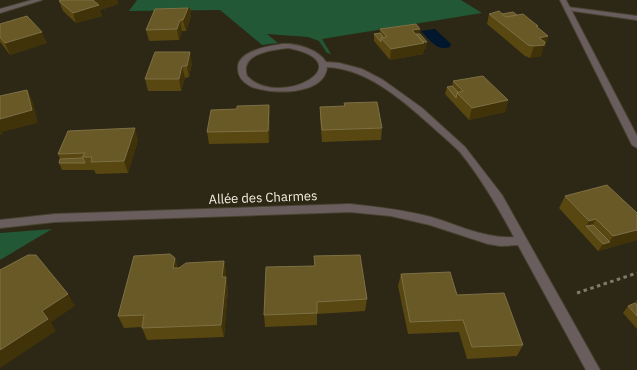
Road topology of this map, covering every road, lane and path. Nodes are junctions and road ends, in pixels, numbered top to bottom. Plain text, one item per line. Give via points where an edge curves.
1 (39, 0) edge
2 (563, 0) edge
3 (568, 9) junction
4 (0, 10) edge
5 (637, 18) edge
6 (323, 64) junction
7 (637, 145) edge
8 (0, 224) edge
9 (522, 240) junction
10 (637, 273) edge
11 (555, 298) junction
12 (594, 370) edge

1 - 4 street
2 - 3 street
3 - 5 street
3 - 7 street
6 - 6 street via 318,78 297,88 284,90 253,84 242,75 241,68 252,54 275,47 295,47 312,52
6 - 9 street via 339,65 359,71 380,82 419,110 462,149 498,198
8 - 9 street, Allée des Charmes via 55,218 350,208 391,212 430,221 488,240
9 - 11 street
10 - 11 path
11 - 12 street

